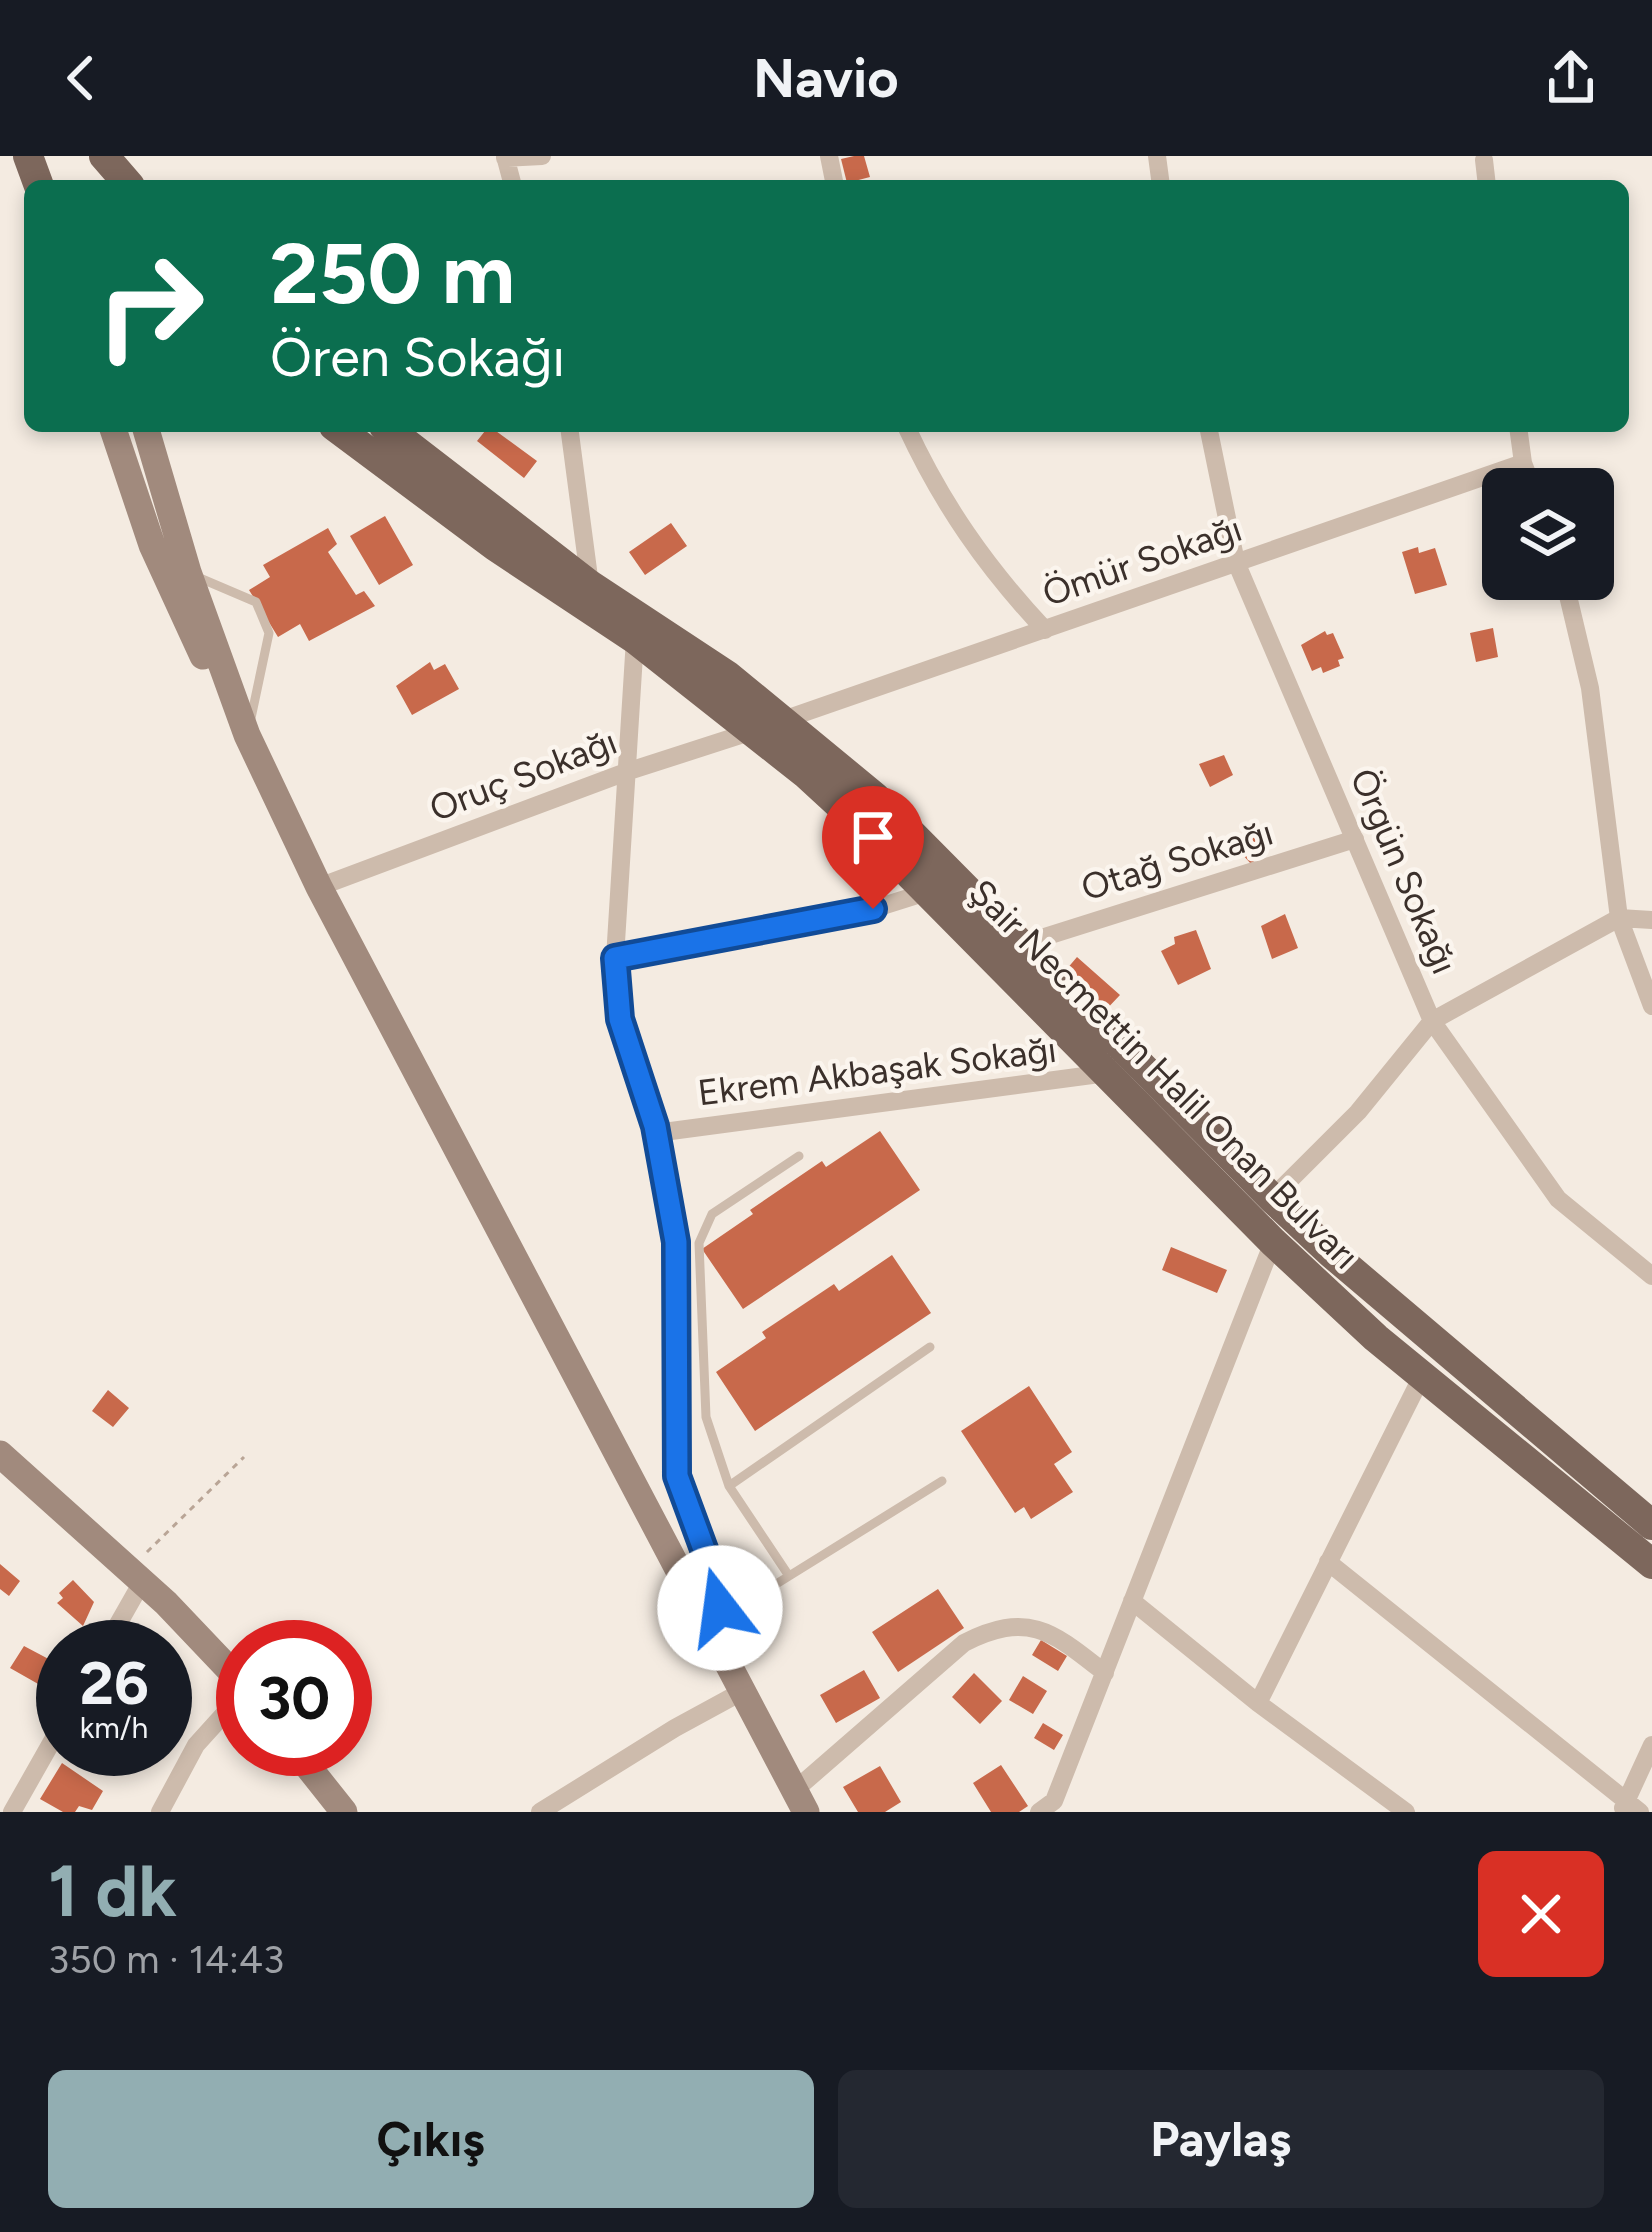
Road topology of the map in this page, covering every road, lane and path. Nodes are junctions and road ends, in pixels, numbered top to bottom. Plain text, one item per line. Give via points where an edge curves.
1 (542, 156) edge
2 (505, 157) edge
3 (1484, 160) dead end
4 (1486, 180) edge
5 (114, 432) edge
6 (147, 432) edge
7 (342, 432) edge
8 (392, 432) edge
9 (570, 432) edge
10 (909, 432) edge
11 (1209, 432) edge
12 (1518, 432) edge
13 (1522, 463) junction
14 (1524, 468) edge
15 (1236, 562) junction
16 (188, 572) junction
17 (590, 585) junction
18 (1569, 600) edge
19 (1045, 630) junction
20 (635, 639) junction
21 (783, 720) junction
22 (753, 731) junction
23 (247, 735) junction
24 (626, 772) junction
25 (1355, 839) junction
26 (319, 887) junction
27 (927, 892) junction
28 (1619, 918) junction
29 (1652, 920) edge
30 (1019, 945) junction
31 (615, 958) junction
32 (1652, 1006) edge
33 (1432, 1021) junction
34 (1107, 1073) junction
35 (656, 1133) junction
36 (799, 1156) dead end
37 (1272, 1198) junction
38 (1273, 1242) junction
39 (1652, 1276) edge
40 (930, 1347) dead end
41 (1422, 1376) junction
42 (0, 1454) edge
43 (244, 1457) dead end
44 (942, 1481) dead end
45 (729, 1486) junction
46 (1652, 1525) edge
47 (1328, 1562) junction
48 (1652, 1564) edge
49 (135, 1576) junction
50 (789, 1576) junction
51 (1132, 1601) junction
52 (715, 1619) junction
53 (116, 1620) edge
54 (216, 1661) edge
55 (1105, 1672) junction
56 (742, 1691) junction
57 (1258, 1703) junction
58 (216, 1721) edge
59 (1652, 1745) edge
60 (36, 1770) edge
61 (315, 1776) edge
62 (800, 1801) edge
63 (1629, 1808) edge
64 (12, 1812) edge
65 (160, 1812) edge
66 (344, 1812) edge
67 (540, 1812) edge
68 (1039, 1812) edge
69 (1406, 1812) edge

1 - 2 street
3 - 4 street
5 - 23 main road via 179,608
6 - 16 main road
7 - 20 main road, Şair Necmettin Halil Onan Bulvarı
8 - 17 main road, Şair Necmettin Halil Onan Bulvarı
9 - 17 street
10 - 19 street via 966,537
11 - 15 street, Örgün Sokağı
12 - 13 street
13 - 14 street
13 - 15 street, Ömür Sokağı
15 - 19 street, Ömür Sokağı
15 - 25 street, Örgün Sokağı
16 - 23 main road
16 - 23 lane via 256,602 269,633
17 - 21 main road, Şair Necmettin Halil Onan Bulvarı
18 - 28 street via 1590,688
19 - 21 street, Ömür Sokağı
20 - 22 main road, Şair Necmettin Halil Onan Bulvarı
20 - 24 street
21 - 30 main road, Şair Necmettin Halil Onan Bulvarı via 875,797
22 - 24 street, Oruç Sokağı
22 - 27 main road, Şair Necmettin Halil Onan Bulvarı
23 - 26 main road
24 - 26 street, Oruç Sokağı
24 - 31 street
25 - 30 street, Otağ Sokağı
25 - 33 street, Örgün Sokağı
26 - 52 main road
27 - 31 street
27 - 34 main road, Şair Necmettin Halil Onan Bulvarı
28 - 29 street
28 - 32 street
28 - 33 street
30 - 37 main road, Şair Necmettin Halil Onan Bulvarı
31 - 35 street via 620,1019
33 - 37 street via 1358,1112
33 - 39 street, Örgün Sokağı via 1558,1199
34 - 35 street, Ekrem Akbaşak Sokağı
34 - 38 main road, Şair Necmettin Halil Onan Bulvarı
35 - 52 street via 676,1242 677,1476 708,1560
36 - 45 lane via 712,1214 699,1243 706,1417
37 - 46 main road, Şair Necmettin Halil Onan Bulvarı
38 - 41 main road, Şair Necmettin Halil Onan Bulvarı
38 - 51 street
40 - 45 lane
41 - 47 street
41 - 48 main road, Şair Necmettin Halil Onan Bulvarı
42 - 49 main road
43 - 49 path
44 - 50 lane
45 - 50 lane
47 - 57 street
47 - 63 street
49 - 53 street
49 - 54 main road
50 - 52 lane
51 - 55 street
51 - 57 street
52 - 56 main road
55 - 62 street via 1053,1632 1024,1625 988,1631 964,1643
55 - 68 street via 1054,1801
56 - 62 main road
56 - 67 street
57 - 69 street
58 - 65 street
59 - 63 street
60 - 64 street
61 - 66 main road

